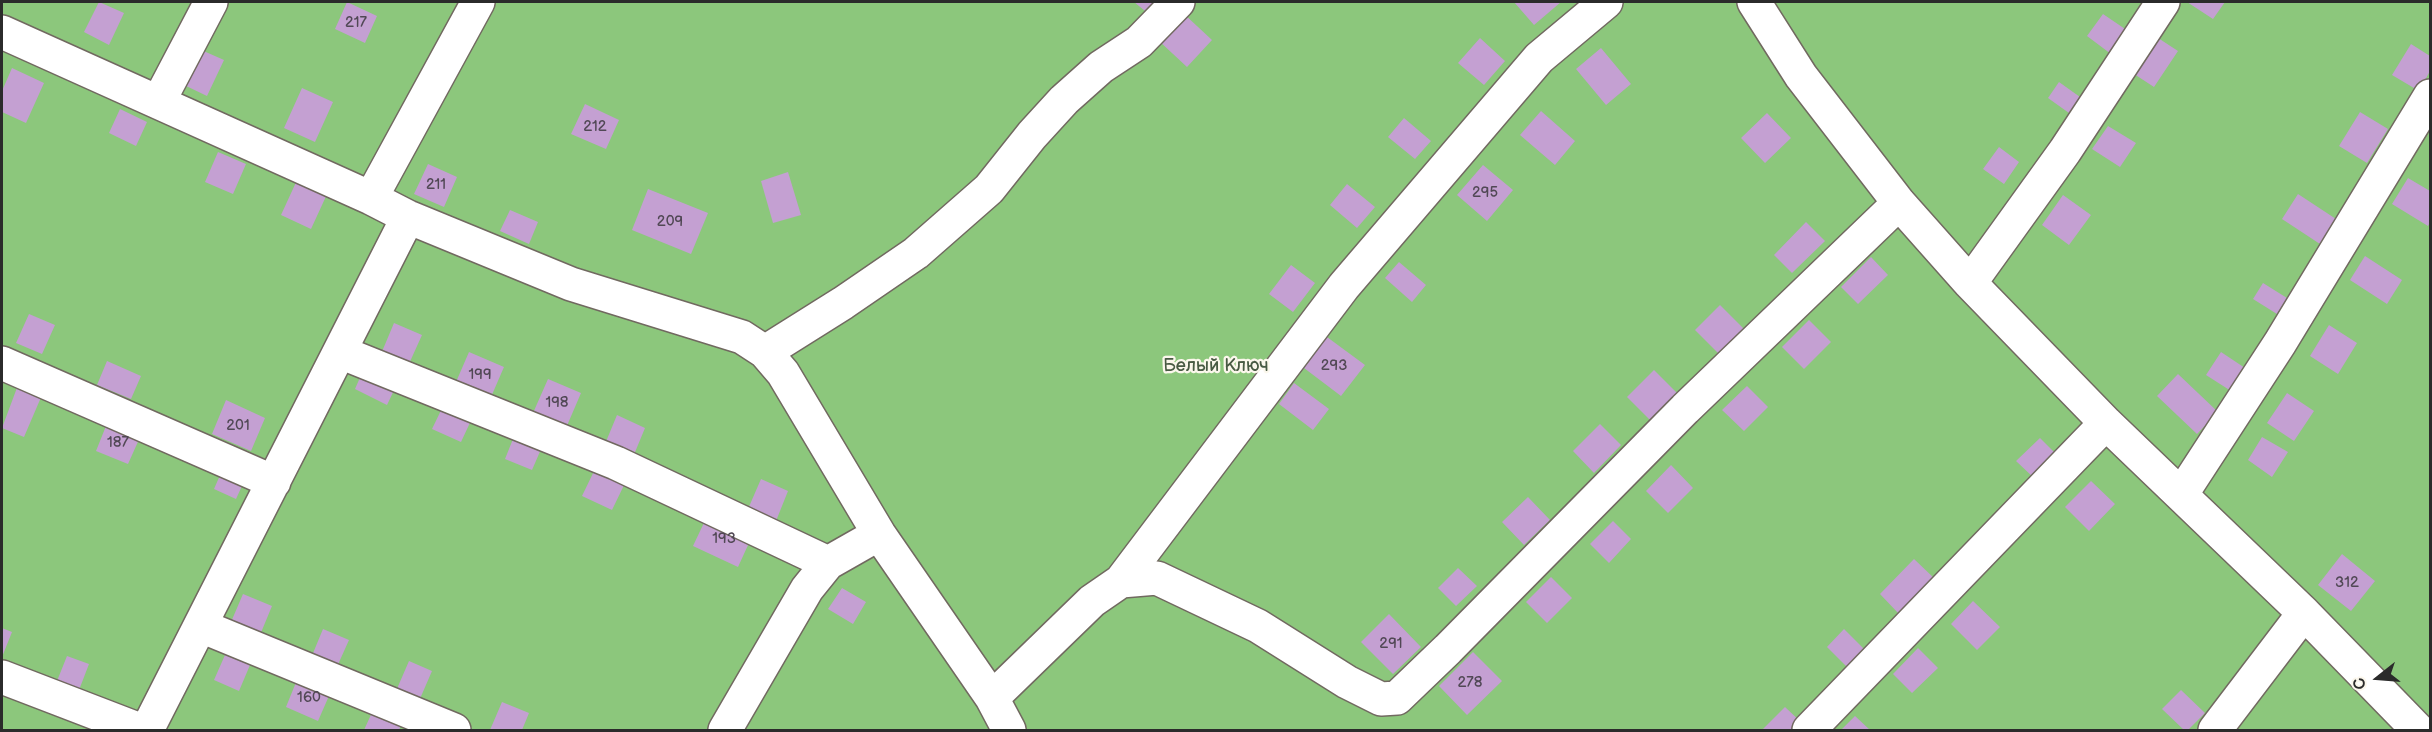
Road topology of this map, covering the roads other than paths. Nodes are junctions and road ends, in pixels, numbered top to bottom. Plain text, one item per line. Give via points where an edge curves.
1 (212, 2) edge
2 (478, 2) edge
3 (1178, 2) edge
4 (1606, 2) edge
5 (1754, 2) edge
6 (2163, 2) edge
7 (2, 32) edge
8 (2430, 96) edge
9 (159, 101) junction
10 (371, 198) junction
11 (1899, 203) junction
12 (408, 218) junction
13 (1970, 283) junction
14 (340, 352) junction
15 (765, 352) junction
16 (2, 363) edge
17 (2106, 423) junction
18 (273, 482) junction
19 (2181, 495) junction
20 (879, 534) junction
21 (828, 563) junction
22 (1121, 581) junction
23 (2304, 614) junction
24 (201, 626) junction
25 (2, 676) edge
26 (992, 698) junction
27 (2430, 725) edge
28 (140, 730) edge
29 (147, 730) edge
30 (454, 730) edge
31 (725, 730) edge
32 (1009, 730) edge
33 (1809, 730) edge
34 (2215, 730) edge
35 (2418, 730) edge
36 (2427, 730) edge

1 - 9 lane
2 - 10 lane
3 - 15 lane via 1139,42 1101,67 1064,100 989,189 916,253
4 - 22 lane via 1539,58 1344,286
5 - 11 lane via 1801,76
6 - 13 lane via 2065,151
7 - 9 lane
8 - 19 lane via 2280,343
9 - 10 lane
10 - 12 lane
11 - 13 lane
11 - 22 lane via 1684,409 1397,698 1381,699 1258,626 1156,578
12 - 14 lane
12 - 15 lane via 571,284 742,337
13 - 17 lane
14 - 18 lane
14 - 21 lane via 616,463
15 - 20 lane via 783,373
16 - 18 lane
17 - 19 lane
17 - 33 lane
18 - 24 lane
19 - 23 lane
20 - 21 lane
20 - 26 lane
21 - 31 lane via 807,589
22 - 26 lane via 1092,601
23 - 34 lane
23 - 35 lane
24 - 29 lane
24 - 30 lane
25 - 28 lane
26 - 32 lane
27 - 36 lane

